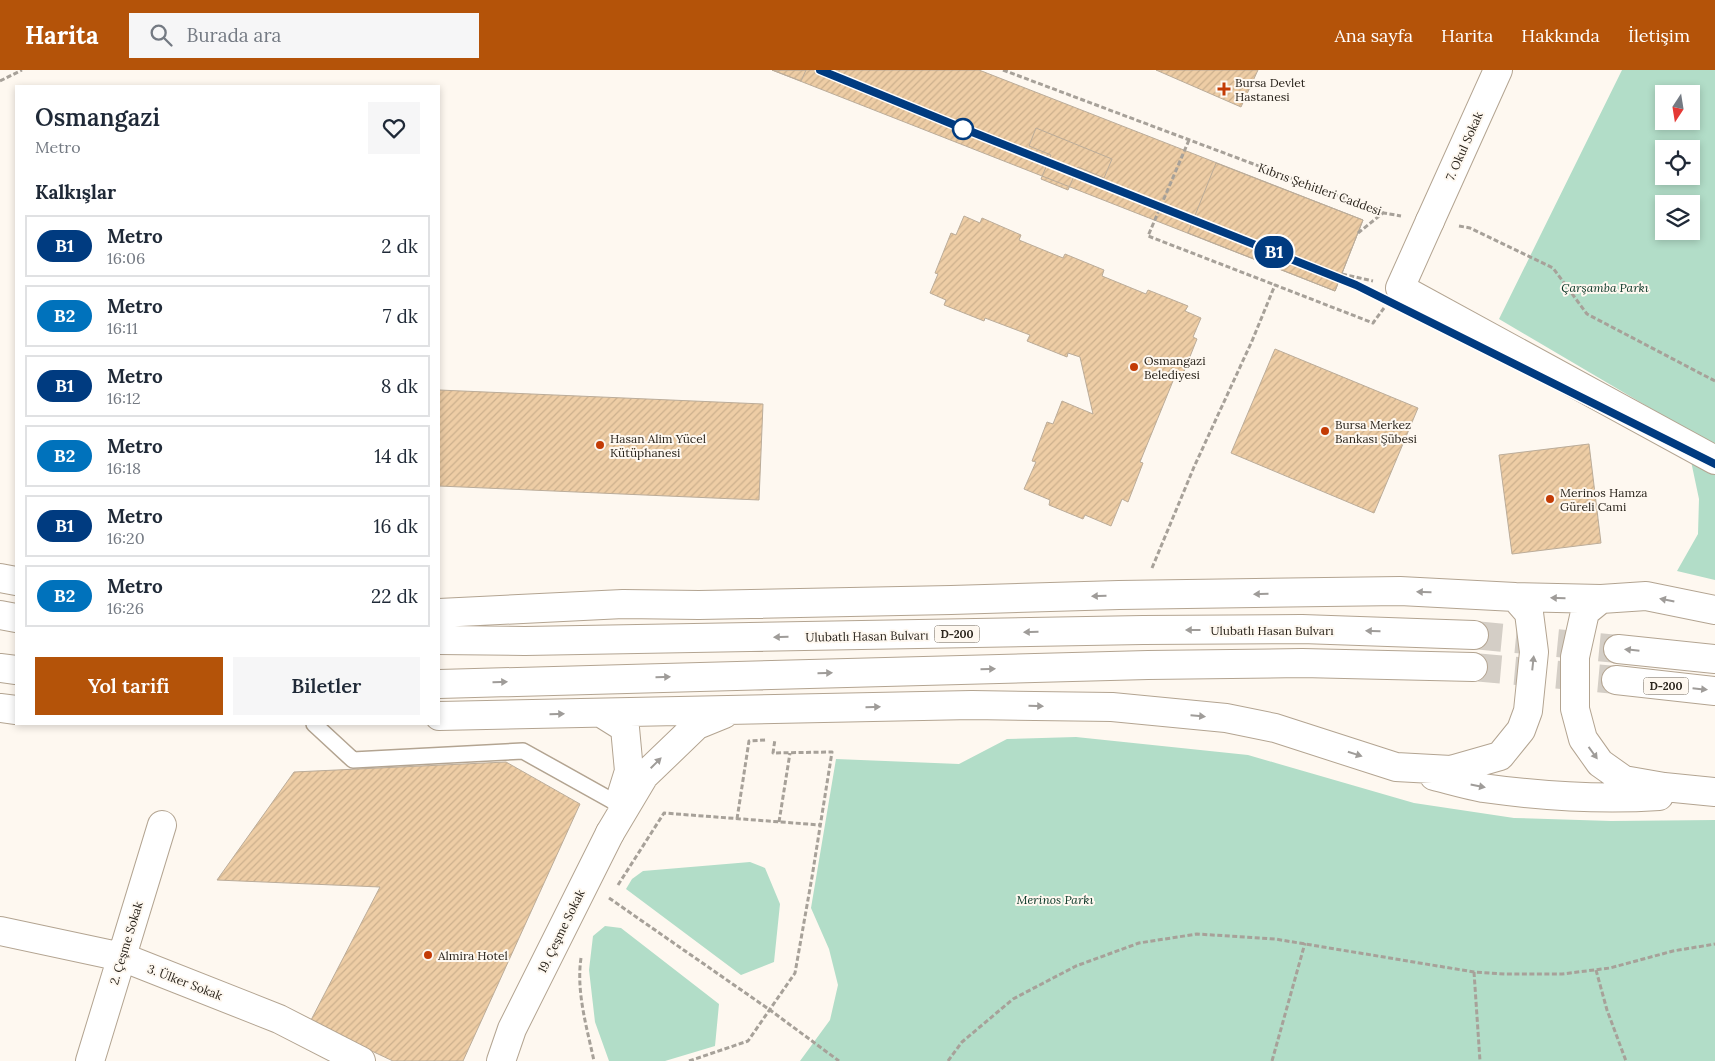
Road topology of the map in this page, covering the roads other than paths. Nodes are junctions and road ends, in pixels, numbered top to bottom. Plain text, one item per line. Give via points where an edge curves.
1 (1498, 70) edge
2 (1715, 460) edge
3 (0, 578) edge
4 (15, 581) edge
5 (1515, 597) junction
6 (1602, 599) junction
7 (1715, 610) edge
8 (440, 613) edge
9 (0, 615) edge
10 (15, 618) edge
11 (1474, 635) tunnel mouth
12 (440, 640) edge
13 (1618, 649) tunnel mouth
14 (1715, 659) edge
15 (1473, 667) tunnel mouth
16 (0, 668) edge
17 (15, 670) edge
18 (1616, 680) tunnel mouth
19 (443, 684) edge
20 (1715, 691) edge
21 (0, 708) edge
22 (737, 709) junction
23 (15, 710) edge
24 (601, 713) junction
25 (440, 716) edge
26 (315, 725) edge
27 (1396, 767) junction
28 (1715, 792) edge
29 (618, 804) junction
30 (162, 825) dead end
31 (610, 832) junction
32 (0, 931) edge
33 (122, 957) junction
34 (512, 1029) junction
35 (90, 1061) edge
36 (361, 1061) edge
37 (489, 1061) edge
38 (501, 1061) edge

1 - 2 main road, 7. Okul Sokak via 1400,288
3 - 4 main road
6 -> 5 main road
5 -> 8 main road via 1400,591 623,604
27 -> 5 main road via 1451,770 1500,756 1521,730 1528,711 1534,652 1528,613
7 -> 6 main road via 1646,596
6 -> 28 main road via 1585,612 1575,657 1575,709 1583,739 1600,763 1624,780
9 - 10 main road
11 -> 12 main road, Ulubatlı Hasan Bulvarı / D-200 via 1302,629
14 -> 13 main road
19 -> 15 main road via 1302,663
16 - 17 main road
18 -> 20 main road, D-200
21 - 23 main road
22 - 24 main road
22 -> 27 main road via 972,705 1112,707 1226,718 1274,728
31 -> 22 main road via 644,776 673,747 696,725
25 -> 24 main road
24 - 29 main road via 625,728 629,770
26 - 29 lane via 353,760 523,751
27 -> 28 main road via 1482,788 1564,796 1623,799
29 - 31 main road
30 - 33 main road, 2. Çeşme Sokak
31 - 34 main road, 19. Çeşme Sokak
32 - 33 main road, 3. Ülker Sokak
33 - 35 main road, 2. Çeşme Sokak
33 - 36 main road, 3. Ülker Sokak via 279,1019
34 - 37 main road, 19. Çeşme Sokak
34 - 38 main road, 19. Çeşme Sokak

